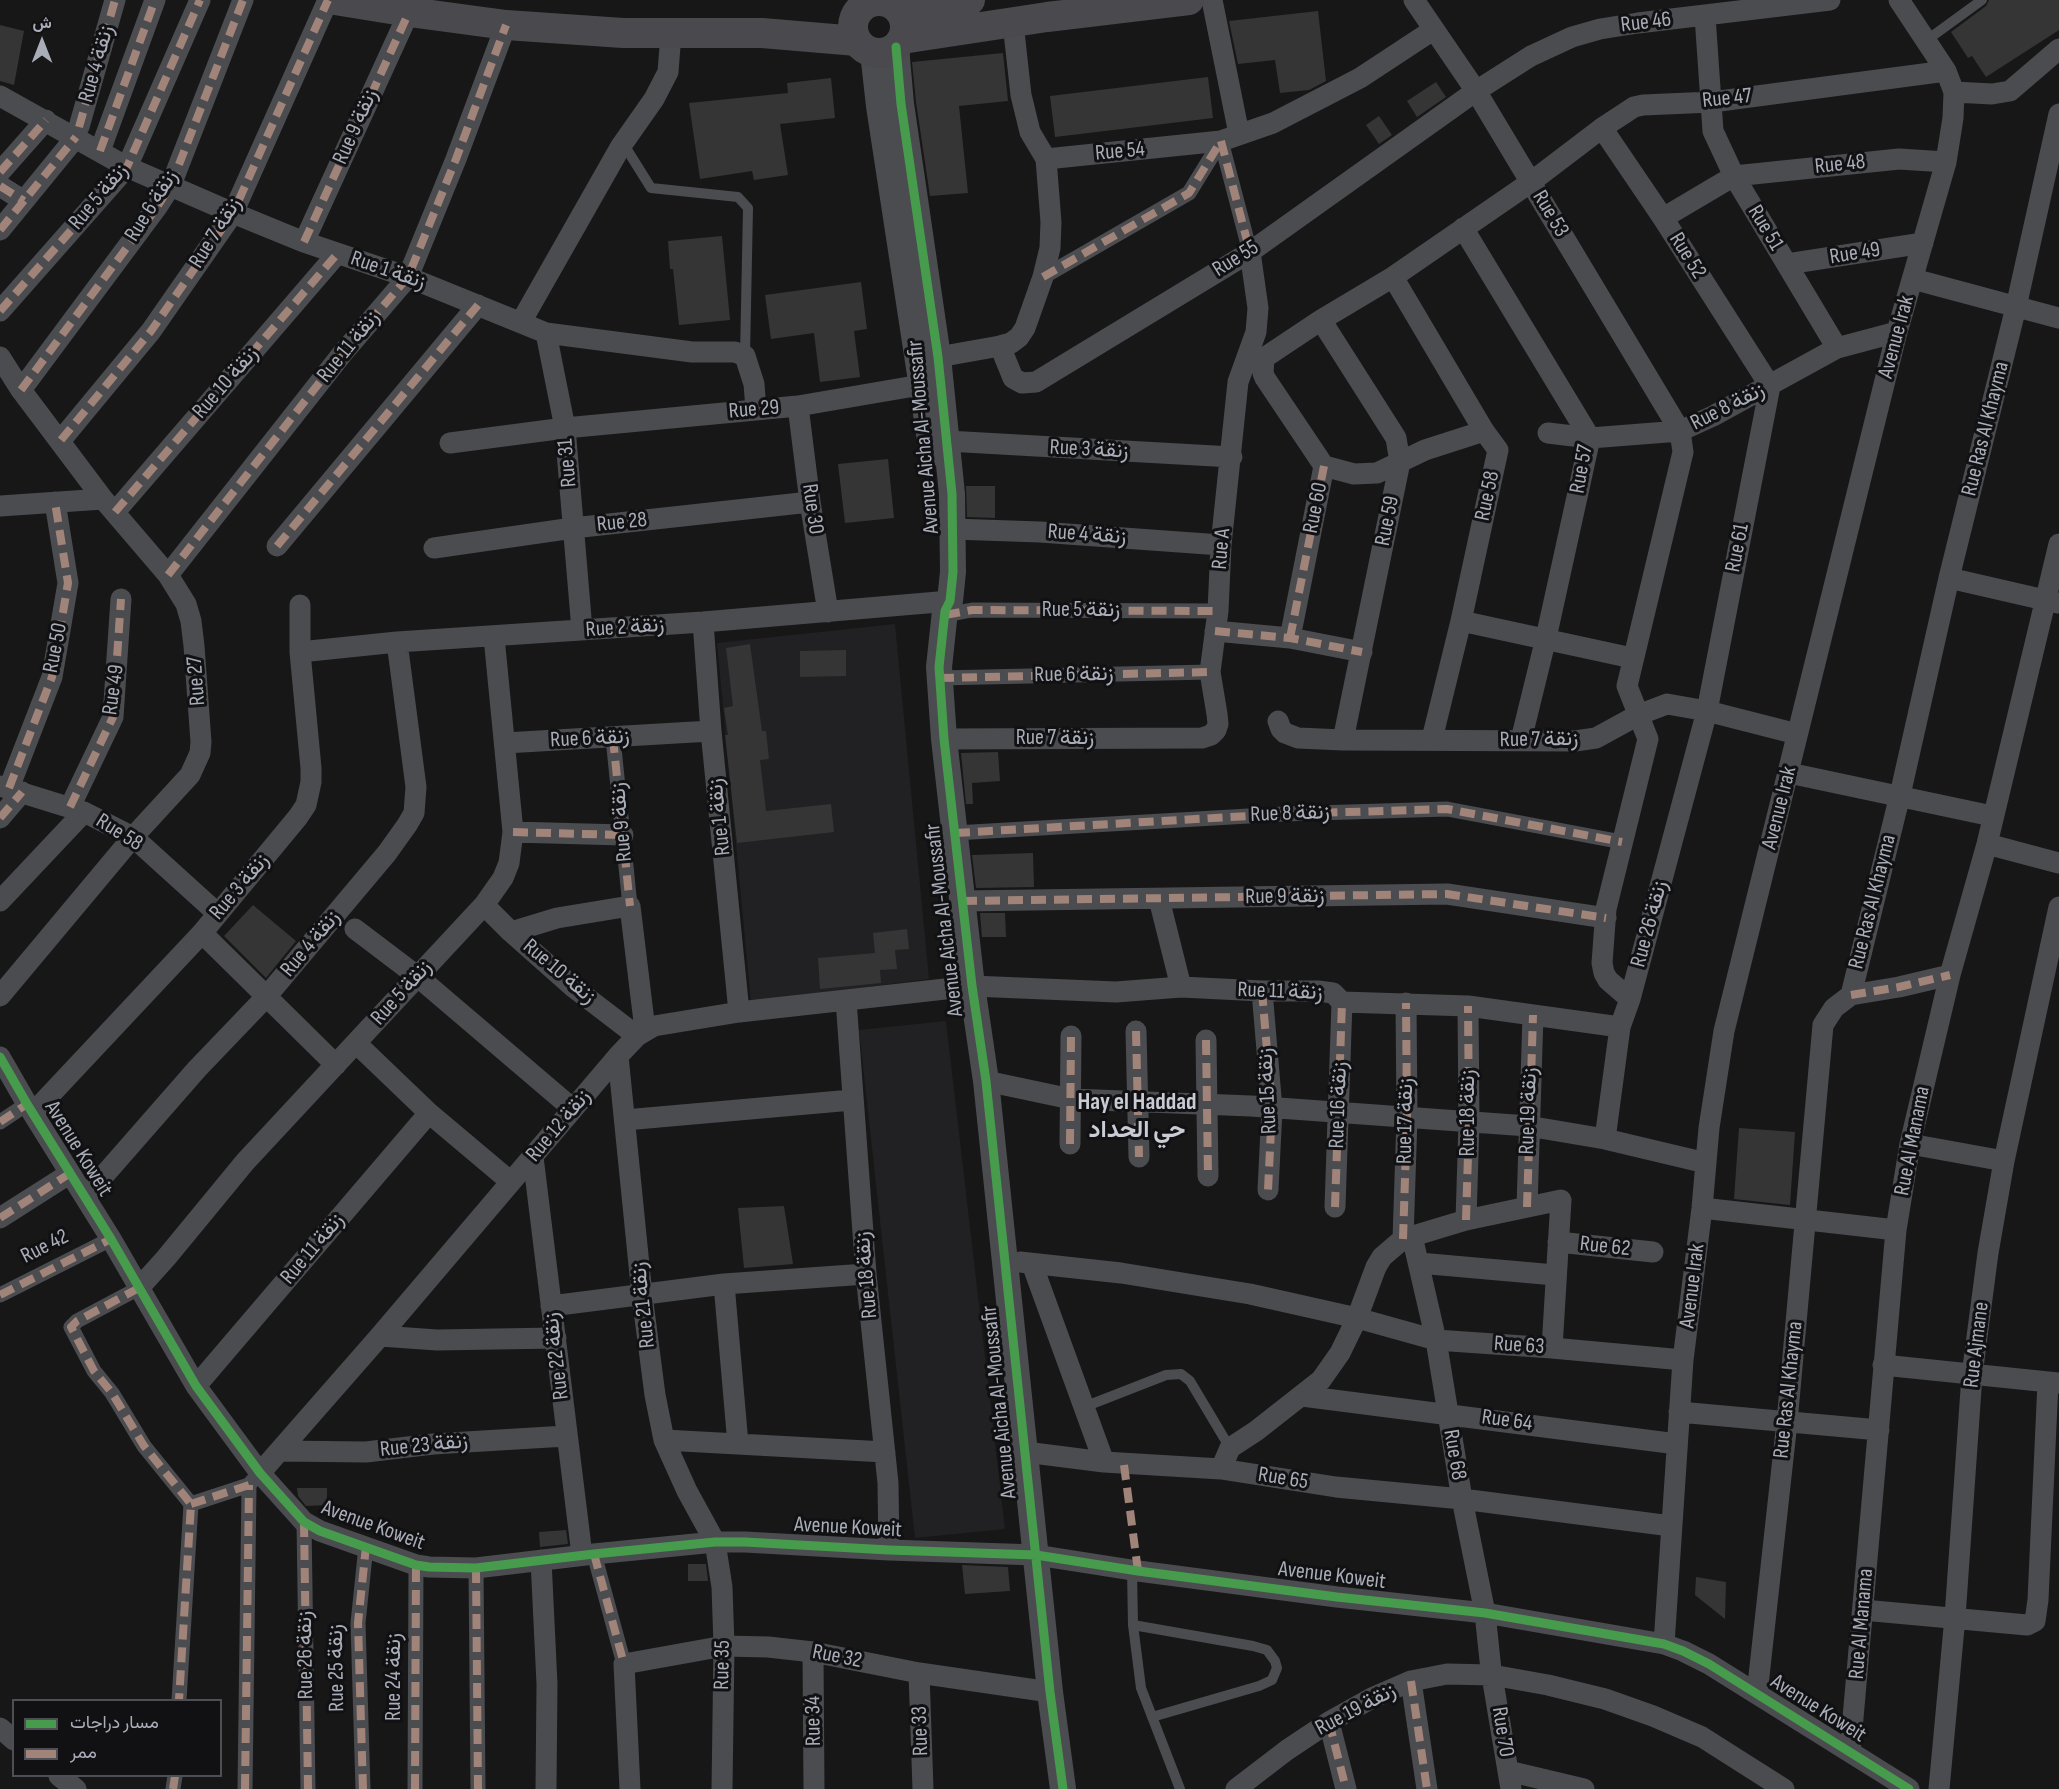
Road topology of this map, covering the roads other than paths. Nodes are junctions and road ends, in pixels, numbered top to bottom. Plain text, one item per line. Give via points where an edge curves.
1 (115, 0) edge
2 (155, 0) edge
3 (200, 0) edge
4 (243, 0) edge
5 (328, 0) edge
6 (335, 0) edge
7 (969, 0) edge
8 (1189, 0) edge
9 (1212, 0) edge
10 (1414, 0) edge
11 (1830, 0) edge
12 (1899, 0) edge
13 (1982, 0) edge
14 (409, 12) junction
15 (1705, 16) junction
16 (880, 22) edge
17 (1013, 23) junction
18 (506, 25) junction
19 (1433, 30) junction
20 (671, 34) junction
21 (1926, 39) junction
22 (2057, 56) edge
23 (1946, 71) junction
24 (1476, 91) junction
25 (1954, 92) junction
26 (0, 96) edge
27 (1712, 102) junction
28 (2059, 114) edge
29 (46, 120) junction
30 (1602, 128) junction
31 (77, 132) junction
32 (1230, 138) junction
33 (621, 146) junction
34 (100, 151) junction
35 (1046, 159) junction
36 (1946, 162) junction
37 (127, 167) junction
38 (0, 172) edge
39 (1734, 176) junction
40 (1531, 182) junction
41 (171, 185) junction
42 (0, 186) edge
43 (24, 201) junction
44 (233, 213) junction
45 (1663, 218) junction
46 (1463, 228) junction
47 (0, 230) edge
48 (304, 242) junction
49 (1923, 243) junction
50 (1250, 252) junction
51 (337, 254) junction
52 (1787, 264) junction
53 (408, 276) junction
54 (1043, 276) junction
55 (1393, 277) junction
56 (1913, 279) junction
57 (478, 305) junction
58 (2016, 307) junction
59 (0, 310) edge
60 (2059, 318) edge
61 (1321, 320) junction
62 (521, 322) junction
63 (1897, 332) junction
64 (546, 333) junction
65 (1000, 346) junction
66 (1837, 348) junction
67 (1256, 354) junction
68 (745, 356) junction
69 (0, 357) edge
70 (934, 374) junction
71 (1770, 386) junction
72 (21, 390) junction
73 (798, 406) junction
74 (756, 410) junction
75 (565, 428) junction
76 (1485, 431) junction
77 (1680, 431) junction
78 (1548, 433) dead end
79 (1590, 438) junction
80 (61, 440) junction
81 (947, 441) junction
82 (450, 443) dead end
83 (1232, 457) junction
84 (1400, 462) junction
85 (1324, 466) junction
86 (55, 502) junction
87 (810, 502) junction
88 (0, 506) edge
89 (109, 506) junction
90 (573, 528) junction
91 (953, 529) junction
92 (2059, 544) edge
93 (1221, 545) junction
94 (277, 546) dead end
95 (434, 548) dead end
96 (168, 574) junction
97 (1949, 578) junction
98 (121, 599) dead end
99 (2052, 602) edge
100 (300, 604) dead end
101 (946, 607) junction
102 (828, 612) junction
103 (1217, 621) junction
104 (1461, 621) junction
105 (703, 622) junction
106 (582, 630) junction
107 (494, 637) junction
108 (1290, 638) junction
109 (1546, 638) junction
110 (397, 642) junction
111 (300, 652) junction
112 (1362, 652) junction
113 (1632, 658) junction
114 (1210, 672) junction
115 (939, 678) junction
116 (1707, 711) junction
117 (1638, 715) junction
118 (1278, 721) dead end
119 (711, 731) junction
120 (1797, 734) junction
121 (613, 738) junction
122 (1202, 738) joint
123 (944, 739) junction
124 (1432, 739) junction
125 (1343, 740) junction
126 (1521, 740) junction
127 (505, 743) junction
128 (1789, 773) junction
129 (10, 788) edge
130 (1900, 795) junction
131 (77, 809) junction
132 (1992, 816) junction
133 (0, 818) edge
134 (513, 832) junction
135 (955, 833) junction
136 (623, 835) junction
137 (133, 837) junction
138 (1622, 842) junction
139 (1987, 844) junction
140 (2059, 863) edge
141 (1159, 899) junction
142 (962, 900) junction
143 (0, 901) edge
144 (484, 905) junction
145 (630, 906) junction
146 (2059, 907) edge
147 (218, 915) junction
148 (1606, 918) junction
149 (355, 929) dead end
150 (511, 932) junction
151 (201, 933) junction
152 (1950, 975) junction
153 (417, 976) junction
154 (972, 986) junction
155 (1181, 987) junction
156 (1262, 991) junction
157 (1851, 995) junction
158 (0, 996) edge
159 (266, 997) junction
160 (1630, 999) junction
161 (846, 1000) junction
162 (1342, 1002) junction
163 (1406, 1003) junction
164 (1468, 1006) junction
165 (739, 1012) junction
166 (1533, 1015) junction
167 (1620, 1027) junction
168 (1136, 1031) dead end
169 (641, 1033) junction
170 (1071, 1036) dead end
171 (1206, 1040) dead end
172 (357, 1044) junction
173 (618, 1056) junction
174 (0, 1057) edge
175 (336, 1065) junction
176 (986, 1081) junction
177 (1071, 1099) junction
178 (852, 1100) junction
179 (1138, 1102) junction
180 (1208, 1104) junction
181 (30, 1108) junction
182 (573, 1108) junction
183 (1272, 1108) junction
184 (429, 1113) junction
185 (1339, 1113) junction
186 (1407, 1118) junction
187 (625, 1120) junction
188 (0, 1122) edge
189 (1470, 1122) junction
190 (1528, 1126) junction
191 (1605, 1139) junction
192 (1070, 1144) dead end
193 (1910, 1144) junction
194 (533, 1157) junction
195 (1139, 1157) dead end
196 (2004, 1161) junction
197 (1706, 1163) junction
198 (69, 1174) junction
199 (1208, 1176) dead end
200 (511, 1182) junction
201 (1269, 1190) dead end
202 (85, 1197) junction
203 (1335, 1207) dead end
204 (1527, 1207) junction
205 (1702, 1208) junction
206 (0, 1218) edge
207 (1806, 1219) junction
208 (1466, 1220) junction
209 (1896, 1230) junction
210 (1407, 1237) junction
211 (111, 1239) junction
212 (1558, 1242) junction
213 (1653, 1252) dead end
214 (1005, 1259) junction
215 (1419, 1263) junction
216 (1032, 1264) junction
217 (867, 1274) junction
218 (1555, 1275) junction
219 (724, 1284) junction
220 (139, 1288) junction
221 (0, 1295) edge
222 (642, 1295) junction
223 (551, 1306) junction
224 (1357, 1318) junction
225 (380, 1336) junction
226 (556, 1338) junction
227 (1436, 1340) junction
228 (1552, 1348) junction
229 (1683, 1360) junction
230 (1883, 1365) junction
231 (1972, 1375) junction
232 (2054, 1383) edge
233 (196, 1386) junction
234 (1302, 1396) junction
235 (1084, 1407) junction
236 (1679, 1412) junction
237 (1447, 1413) junction
238 (1787, 1422) junction
239 (1879, 1430) junction
240 (566, 1436) junction
241 (664, 1440) junction
242 (738, 1444) junction
243 (1677, 1444) junction
244 (1230, 1448) junction
245 (281, 1451) junction
246 (885, 1452) junction
247 (1025, 1452) junction
248 (1104, 1462) junction
249 (1221, 1469) junction
250 (254, 1479) junction
251 (1462, 1499) junction
252 (191, 1504) junction
253 (304, 1522) junction
254 (1671, 1526) junction
255 (715, 1542) junction
256 (366, 1546) junction
257 (889, 1550) junction
258 (588, 1555) junction
259 (1036, 1555) junction
260 (541, 1560) junction
261 (416, 1565) junction
262 (476, 1568) junction
263 (1132, 1570) junction
264 (1863, 1610) junction
265 (1485, 1613) junction
266 (1955, 1617) junction
267 (1133, 1625) junction
268 (1664, 1644) junction
269 (724, 1646) junction
270 (1489, 1647) joint
271 (813, 1652) junction
272 (624, 1664) junction
273 (1492, 1672) junction
274 (919, 1673) junction
275 (1411, 1681) junction
276 (1050, 1692) junction
277 (1757, 1694) junction
278 (179, 1699) edge
279 (1152, 1717) junction
280 (1329, 1722) junction
281 (1850, 1752) junction
282 (60, 1777) edge
283 (1509, 1780) edge
284 (76, 1789) edge
285 (245, 1789) edge
286 (308, 1789) edge
287 (363, 1789) edge
288 (415, 1789) edge
289 (478, 1789) edge
290 (546, 1789) edge
291 (630, 1789) edge
292 (722, 1789) edge
293 (814, 1789) edge
294 (923, 1789) edge
295 (1063, 1789) edge
296 (1180, 1789) edge
297 (1236, 1789) edge
298 (1347, 1789) edge
299 (1427, 1789) edge
300 (1584, 1789) edge
301 (1784, 1789) edge
302 (1909, 1789) edge
303 (1939, 1789) edge

1 - 31 street, Rue 4 زنقة
2 - 34 street
3 - 37 street, Rue 5 زنقة
4 - 41 street, Rue 6 زنقة
5 - 44 street, Rue 7 زنقة
6 - 14 main road
7 - 16 main road
8 - 17 main road
9 - 32 street
10 - 19 street, Rue 53
11 - 15 street, Rue 46
12 - 21 street, Avenue Irak
13 - 21 lane
14 - 18 main road
14 - 48 street, Rue 9 زنقة
15 - 24 street, Rue 46 via 1600,29 1572,37 1532,56
15 - 27 street, Rue 51
16 - 17 main road
16 - 20 main road via 762,33
16 - 70 street, Avenue Aicha Al-Moussafir via 900,244
17 - 35 street via 1020,95 1030,132
18 - 20 main road
18 - 53 street, Rue 11 زنقة
19 - 24 street, Rue 53
19 - 32 street, Rue 54 via 1360,78 1273,123
20 - 33 street via 668,72
21 - 23 street, Avenue Irak
22 - 25 street via 2010,91
23 - 25 street, Avenue Irak
23 - 27 street, Rue 47
24 - 40 street, Rue 53
24 - 50 street, Rue 55
25 - 36 street, Avenue Irak
26 - 29 street, Rue 1 زنقة
27 - 30 street, Rue 47 via 1643,105
27 - 39 street, Rue 51 via 1713,131
28 - 58 street, Rue Ras Al Khayma
29 - 31 street, Rue 1 زنقة
29 - 38 street
30 - 40 street, Rue 47
30 - 45 street, Rue 52
31 - 34 street, Rue 1 زنقة
31 - 43 street, Rue 4 زنقة
32 - 35 street, Rue 54
32 - 50 street via 1233,196
32 - 54 street via 1189,193
33 - 62 street
33 - 68 lane via 651,188 738,197 747,208
34 - 37 street, Rue 1 زنقة
35 - 54 street via 1051,222
36 - 39 street, Rue 48 via 1899,159
36 - 49 street, Avenue Irak
37 - 41 street, Rue 1 زنقة
37 - 59 street, Rue 5 زنقة
39 - 45 street
39 - 52 street, Rue 51
40 - 46 street, Rue 47
40 - 77 street, Rue 53
41 - 44 street, Rue 1 زنقة
41 - 72 street, Rue 6 زنقة
42 - 43 street
43 - 47 street, Rue 4 زنقة
44 - 48 street, Rue 1 زنقة
44 - 80 street, Rue 7 زنقة via 152,331
45 - 71 street, Rue 52
46 - 55 street, Rue 47
46 - 79 street, Rue 57
48 - 51 street, Rue 1 زنقة
49 - 52 street, Rue 49
49 - 56 street, Avenue Irak
50 - 65 street, Rue 55 via 1036,382 1022,383 1013,378
50 - 67 street, Rue A via 1258,308
51 - 53 street, Rue 1 زنقة
51 - 89 street, Rue 10 زنقة
52 - 66 street, Rue 51
53 - 57 street, Rue 1 زنقة
53 - 96 street, Rue 11 زنقة
54 - 65 street via 1025,328 1011,343
55 - 61 street, Rue 47
55 - 76 street, Rue 58
56 - 58 street
56 - 63 street, Avenue Irak
57 - 62 street, Rue 1 زنقة
57 - 94 street
58 - 60 street
58 - 97 street, Rue Ras Al Khayma
61 - 67 street, Rue 47
61 - 84 street, Rue 59 via 1396,438
62 - 64 street, Rue 1 زنقة
63 - 66 street, Rue 8 زنقة
63 - 120 street, Avenue Irak
64 - 68 street, Rue 1 زنقة
64 - 75 street, Rue 31
65 - 70 street
66 - 71 street, Rue 8 زنقة
67 - 83 street, Rue A via 1238,382
67 - 85 street, Rue 60 via 1265,378
68 - 74 street via 754,384
69 - 72 street, Rue 27
70 - 73 street, Rue 29
70 - 81 street, Avenue Aicha Al-Moussafir
70 - 101 street, Avenue Aicha Al-Moussafir
71 - 77 street, Rue 8 زنقة
71 - 116 street, Rue 61
72 - 80 street, Rue 27
73 - 74 street, Rue 29
73 - 87 street, Rue 30
74 - 75 street, Rue 29
75 - 82 street, Rue 29
75 - 90 street, Rue 31
76 - 84 street
76 - 104 street, Rue 58 via 1498,450
77 - 79 street, Rue 8 زنقة
77 - 113 street via 1683,452
78 - 79 street, Rue 8 زنقة
79 - 109 street, Rue 57
80 - 89 street, Rue 27
81 - 83 street, Rue 3 زنقة
81 - 91 street, Avenue Aicha Al-Moussafir
83 - 93 street, Rue A
84 - 85 street via 1377,472 1354,474
84 - 112 street, Rue 59
85 - 108 street, Rue 60
86 - 88 street
86 - 89 street
86 - 129 street, Rue 50 via 68,583 52,677
87 - 90 street, Rue 28
87 - 102 street, Rue 30
89 - 96 street, Rue 27
90 - 95 street, Rue 28
90 - 106 street, Rue 31
91 - 93 street, Rue 4 زنقة
91 - 101 street, Avenue Aicha Al-Moussafir
92 - 99 street, Rue Al Manama
93 - 103 street, Rue A
96 - 137 street, Rue 27 via 186,603 191,621 200,753 190,775
97 - 99 street
97 - 130 street, Rue Ras Al Khayma
98 - 131 street, Rue 49 via 113,717
99 - 132 street, Rue Al Manama
100 - 111 street, Rue 3 زنقة
101 - 102 street, Rue 2 زنقة
101 - 103 street, Rue 5 زنقة
101 - 115 street, Avenue Aicha Al-Moussafir
102 - 105 street, Rue 2 زنقة
103 - 108 street
103 - 114 street, Rue A
104 - 109 street
104 - 124 street, Rue 58
105 - 106 street, Rue 2 زنقة
105 - 119 street, Rue 1 زنقة
106 - 107 street, Rue 2 زنقة
107 - 110 street, Rue 2 زنقة
107 - 127 street, Rue 5 زنقة
108 - 112 street
109 - 113 street
109 - 126 street, Rue 57
110 - 111 street, Rue 2 زنقة
110 - 159 street, Rue 4 زنقة via 416,787 414,813 387,854
111 - 147 street, Rue 3 زنقة via 311,768 309,796 298,817
112 - 125 street, Rue 59
113 - 117 street via 1627,686
114 - 115 street, Rue 6 زنقة
114 - 122 street, Rue A via 1218,724 1212,735
115 - 123 street, Avenue Aicha Al-Moussafir
116 - 117 street, Rue 7 زنقة via 1667,704
116 - 120 street, Rue 7 زنقة
116 - 160 street, Rue 26 زنقة
117 - 126 street, Rue 7 زنقة via 1596,738
117 - 138 street via 1648,739
118 - 125 street, Rue 7 زنقة via 1291,736
119 - 121 street, Rue 6 زنقة
119 - 165 street, Rue 1 زنقة
120 - 128 street, Avenue Irak
121 - 127 street, Rue 6 زنقة
121 - 136 street, Rue 9 زنقة
122 - 123 street, Rue 7 زنقة
123 - 135 street, Avenue Aicha Al-Moussafir
124 - 125 street, Rue 7 زنقة
124 - 126 street, Rue 7 زنقة
127 - 134 street, Rue 5 زنقة
128 - 130 street
128 - 197 street, Avenue Irak via 1724,1031
129 - 131 street, Rue 58
129 - 133 street
130 - 132 street
130 - 157 street, Rue Ras Al Khayma
131 - 137 street, Rue 58
131 - 143 street, Rue 49
132 - 139 street, Rue Al Manama
134 - 136 street
134 - 144 street, Rue 5 زنقة via 509,863
135 - 138 street, Rue 8 زنقة via 1447,809
135 - 142 street, Avenue Aicha Al-Moussafir
136 - 145 street, Rue 9 زنقة
137 - 147 street, Rue 58
137 - 158 street, Rue 27
138 - 148 street
139 - 140 street
139 - 152 street, Rue Al Manama
141 - 142 street, Rue 9 زنقة
141 - 148 street, Rue 9 زنقة via 1447,894
141 - 155 street
142 - 154 street, Avenue Aicha Al-Moussafir
144 - 150 street, Rue 10 زنقة
144 - 153 street, Rue 5 زنقة
145 - 150 street via 557,918
145 - 169 street
146 - 196 street, Rue Ajmane
147 - 151 street, Rue 3 زنقة
148 - 160 street via 1604,973
149 - 153 street
150 - 169 street, Rue 10 زنقة via 573,987
151 - 159 street
151 - 181 street, Rue 3 زنقة
152 - 157 street
152 - 193 street, Rue Al Manama
153 - 172 street, Rue 5 زنقة
153 - 182 street
154 - 155 street, Rue 11 زنقة via 1116,992
154 - 161 street
154 - 176 street, Avenue Aicha Al-Moussafir
155 - 156 street, Rue 11 زنقة
156 - 162 street, Rue 11 زنقة via 1333,993
156 - 183 street, Rue 15 زنقة
157 - 207 street, Rue Ras Al Khayma via 1834,1008 1823,1025
159 - 175 street
159 - 202 street, Rue 4 زنقة
160 - 167 street, Rue 26 زنقة
161 - 165 street
161 - 178 street, Rue 18 زنقة
162 - 163 street, Rue 11 زنقة
162 - 185 street, Rue 16 زنقة
163 - 164 street, Rue 11 زنقة
163 - 186 street, Rue 17 زنقة
164 - 166 street, Rue 11 زنقة
164 - 189 street, Rue 18 زنقة
165 - 169 street via 654,1026
166 - 167 street, Rue 11 زنقة
166 - 190 street, Rue 19 زنقة
167 - 191 street, Rue 26 زنقة
168 - 179 street
169 - 173 street, Rue 12 زنقة
170 - 177 street
171 - 180 street
172 - 175 street, Rue 5 زنقة
172 - 184 street
173 - 182 street, Rue 12 زنقة
173 - 187 street, Rue 21 زنقة
174 - 181 street, Avenue Koweit
175 - 220 street, Rue 5 زنقة via 245,1162
176 - 177 street
176 - 214 street, Avenue Aicha Al-Moussafir
177 - 179 street
177 - 192 street
178 - 187 street
178 - 217 street, Rue 18 زنقة
179 - 180 street
179 - 195 street
180 - 183 street
180 - 199 street
181 - 188 street
181 - 198 street, Avenue Koweit
182 - 194 street, Rue 12 زنقة
183 - 185 street
183 - 201 street, Rue 15 زنقة
184 - 200 street
184 - 233 street, Rue 11 زنقة
185 - 186 street
185 - 203 street, Rue 16 زنقة
186 - 189 street
186 - 210 street, Rue 17 زنقة
187 - 222 street, Rue 21 زنقة
189 - 190 street
189 - 208 street, Rue 18 زنقة
190 - 191 street
190 - 204 street, Rue 19 زنقة
191 - 197 street
193 - 196 street
193 - 209 street, Rue Al Manama
194 - 200 street, Rue 12 زنقة
194 - 223 street, Rue 22 زنقة
196 - 231 street, Rue Ajmane
197 - 205 street, Avenue Irak
198 - 202 street, Avenue Koweit
198 - 206 street
200 - 225 street, Rue 12 زنقة
202 - 211 street, Avenue Koweit
204 - 208 street
204 - 212 street via 1561,1200
205 - 207 street
205 - 229 street, Avenue Irak
207 - 209 street
207 - 238 street, Rue Ras Al Khayma
208 - 210 street
209 - 230 street, Rue Al Manama
210 - 215 street, Rue 17 زنقة
210 - 224 street via 1379,1262
211 - 220 street, Avenue Koweit
211 - 221 street, Rue 42
212 - 213 street, Rue 62
212 - 218 street
214 - 216 street, Rue 63
214 - 247 street, Avenue Aicha Al-Moussafir
215 - 218 street
215 - 227 street, Rue 68
216 - 224 street, Rue 63 via 1178,1282
216 - 235 street
217 - 219 street
217 - 246 street, Rue 18 زنقة
218 - 228 street
219 - 222 street
219 - 242 street
220 - 233 street, Avenue Koweit
220 - 252 street via 71,1328 94,1371 144,1446
222 - 223 street
222 - 241 street, Rue 21 زنقة
223 - 226 street, Rue 22 زنقة
224 - 227 street, Rue 63
224 - 234 street via 1330,1368
225 - 226 street via 437,1340
225 - 245 street, Rue 12 زنقة
226 - 240 street, Rue 22 زنقة
227 - 228 street, Rue 63
227 - 237 street, Rue 68
228 - 229 street, Rue 63
229 - 236 street, Avenue Irak
230 - 231 street
230 - 239 street, Rue Al Manama
231 - 232 street
231 - 266 street, Rue Ajmane
232 - 266 street via 2035,1621 2027,1625
233 - 250 street, Avenue Koweit
234 - 237 street, Rue 64
234 - 244 street
235 - 244 lane via 1166,1375 1181,1374 1190,1381
235 - 248 street
236 - 238 street
236 - 243 street, Avenue Irak
237 - 243 street, Rue 64
237 - 251 street, Rue 68
238 - 239 street
238 - 277 street, Rue Ras Al Khayma
239 - 264 street, Rue Al Manama
240 - 245 street, Rue 23 زنقة via 366,1452
240 - 258 street, Rue 22 زنقة
241 - 242 street
241 - 255 street, Rue 21 زنقة
242 - 246 street
243 - 254 street, Avenue Irak
244 - 249 street
245 - 250 street, Rue 12 زنقة
246 - 257 street, Rue 18 زنقة
247 - 248 street, Rue 65
247 - 259 street, Avenue Aicha Al-Moussafir
248 - 249 street, Rue 65
249 - 251 street, Rue 65 via 1336,1487
250 - 252 street
250 - 253 street, Avenue Koweit
250 - 285 street
251 - 254 street, Rue 65
251 - 265 street, Rue 68
252 - 278 street
253 - 256 street, Avenue Koweit
253 - 286 street, Rue 26 زنقة
254 - 268 street, Avenue Irak
255 - 257 street, Avenue Koweit
255 - 258 street, Avenue Koweit
255 - 269 street, Rue 35 via 722,1587
256 - 261 street, Avenue Koweit
256 - 287 street, Rue 25 زنقة via 358,1623
257 - 259 street, Avenue Koweit
258 - 260 street, Avenue Koweit
258 - 272 street, Rue 22 زنقة
259 - 263 street, Avenue Koweit
259 - 276 street, Avenue Aicha Al-Moussafir
260 - 262 street, Avenue Koweit
260 - 290 street via 547,1684
261 - 262 street, Avenue Koweit
261 - 288 street, Rue 24 زنقة
262 - 289 street
263 - 265 street, Avenue Koweit
263 - 267 lane
264 - 266 street
264 - 281 street, Rue Al Manama
265 - 268 street, Avenue Koweit
265 - 270 street, Rue 68
266 - 303 street, Rue Ajmane
267 - 279 lane via 1141,1688
267 - 279 lane via 1254,1646 1267,1650 1277,1668 1272,1680 1259,1686
268 - 277 street, Avenue Koweit via 1709,1664
269 - 271 street, Rue 32
269 - 272 street, Rue 32
269 - 292 street, Rue 35
270 - 273 street, Rue 70
271 - 274 street, Rue 32
271 - 293 street, Rue 34
272 - 291 street, Rue 22 زنقة
273 - 275 street, Rue 19 زنقة
273 - 283 street, Rue 70
273 - 301 street, Rue 19 زنقة via 1653,1716 1702,1737
274 - 276 street, Rue 32
274 - 294 street, Rue 33
275 - 280 street, Rue 19 زنقة
275 - 299 street
276 - 295 street, Avenue Aicha Al-Moussafir
277 - 281 street, Avenue Koweit
279 - 296 lane
280 - 297 street, Rue 19 زنقة
280 - 298 street
281 - 302 street, Avenue Koweit
282 - 284 street
283 - 300 street

